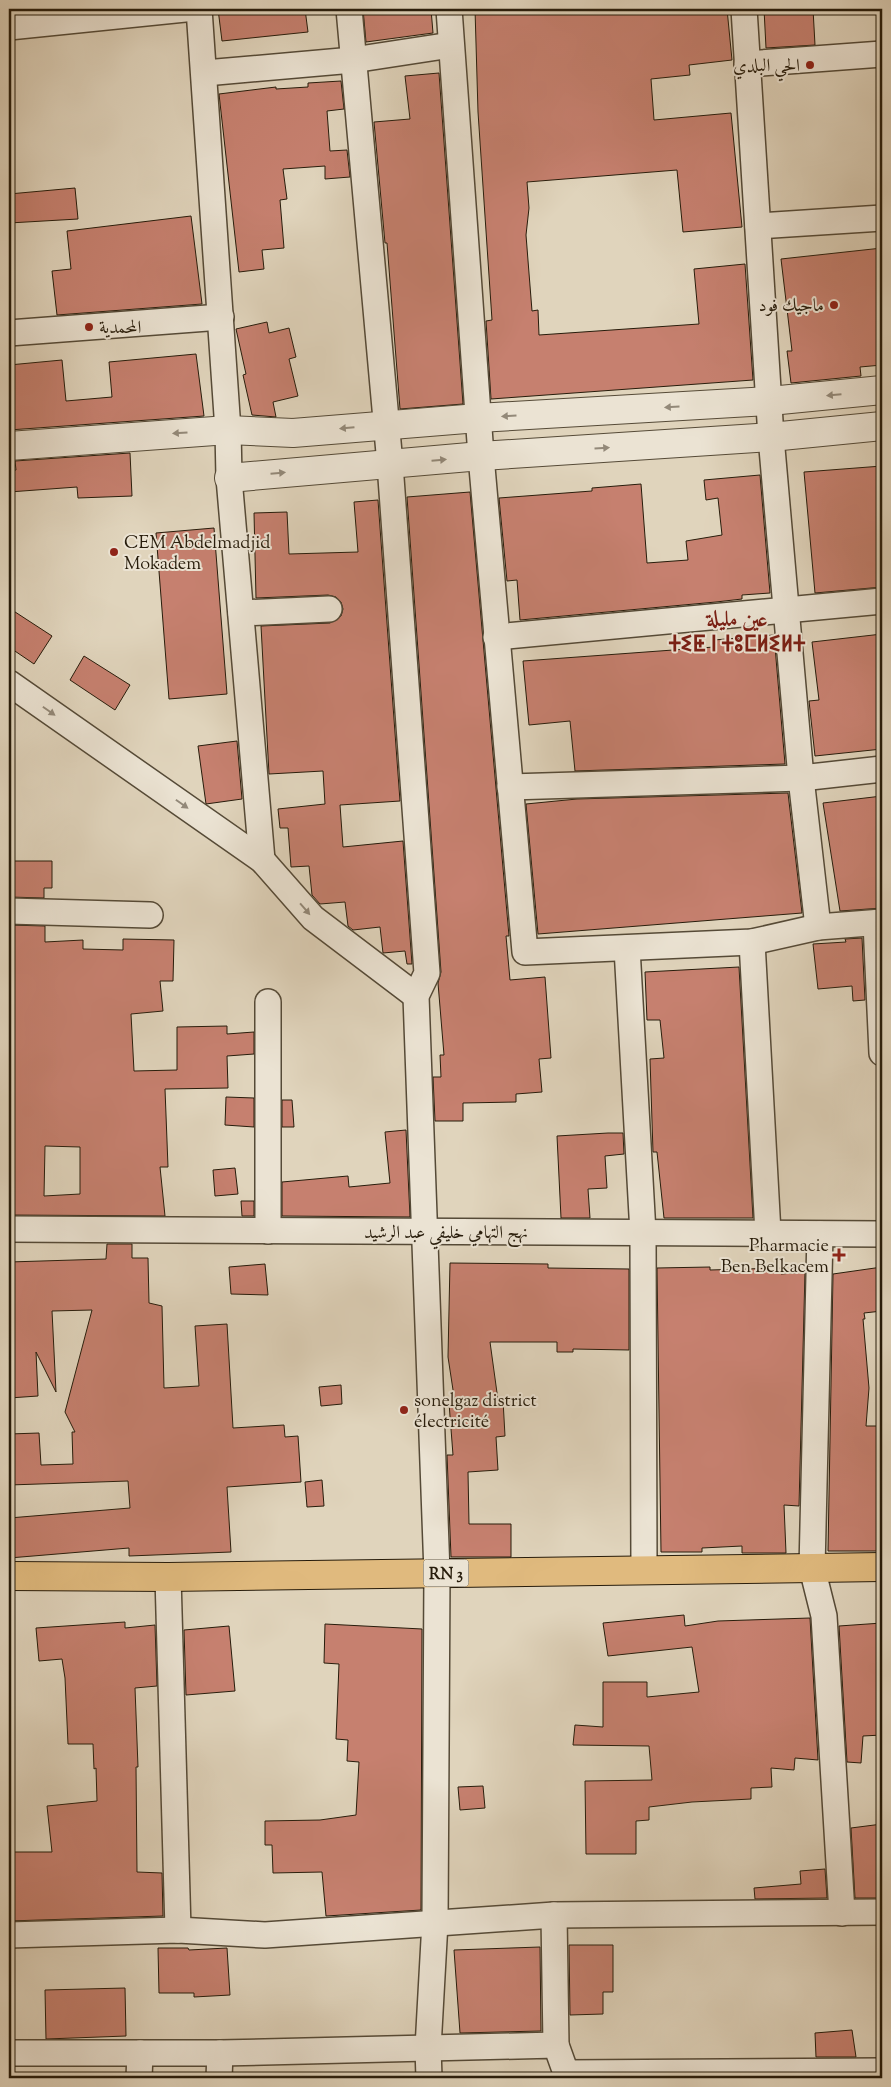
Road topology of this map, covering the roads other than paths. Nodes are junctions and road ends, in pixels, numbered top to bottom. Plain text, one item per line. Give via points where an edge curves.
1 (185, 9) edge
2 (199, 9) edge
3 (348, 9) edge
4 (449, 9) edge
5 (744, 9) edge
6 (9, 27) edge
7 (452, 45) junction
8 (882, 54) edge
9 (353, 60) junction
10 (747, 64) junction
11 (205, 73) junction
12 (882, 218) edge
13 (758, 226) junction
14 (221, 318) junction
15 (9, 333) edge
16 (882, 390) edge
17 (770, 401) junction
18 (478, 418) junction
19 (385, 425) junction
20 (882, 426) edge
21 (228, 430) junction
22 (771, 437) junction
23 (9, 446) edge
24 (481, 456) junction
25 (390, 464) junction
26 (229, 478) junction
27 (882, 601) edge
28 (329, 609) dead end
29 (785, 611) junction
30 (241, 613) junction
31 (496, 637) junction
32 (9, 683) edge
33 (882, 769) edge
34 (802, 778) junction
35 (510, 787) junction
36 (262, 860) junction
37 (9, 911) edge
38 (150, 915) dead end
39 (879, 922) edge
40 (818, 927) junction
41 (752, 942) junction
42 (627, 948) junction
43 (416, 996) junction
44 (268, 1002) dead end
45 (882, 1053) edge
46 (9, 1229) edge
47 (268, 1231) junction
48 (424, 1232) junction
49 (644, 1233) junction
50 (768, 1234) junction
51 (820, 1234) junction
52 (882, 1234) edge
53 (882, 1567) edge
54 (812, 1568) junction
55 (644, 1570) junction
56 (437, 1573) junction
57 (9, 1576) edge
58 (168, 1577) junction
59 (842, 1912) junction
60 (882, 1912) edge
61 (554, 1915) junction
62 (434, 1922) junction
63 (178, 1930) junction
64 (9, 1935) edge
65 (556, 2045) junction
66 (428, 2048) junction
67 (9, 2053) edge
68 (140, 2053) junction
69 (220, 2053) junction
70 (882, 2071) edge
71 (139, 2078) edge
72 (219, 2078) edge
73 (429, 2078) edge

1 - 6 street
2 - 11 street
3 - 9 street
4 - 7 street
5 - 10 street
7 - 9 street
7 - 18 street
8 - 10 street
9 - 11 street
9 - 19 street
10 - 13 street
11 - 14 street
12 - 13 street
13 - 17 street
14 - 15 street
14 - 21 street
16 -> 17 street
17 -> 18 street
17 - 22 street
18 - 19 street
18 - 24 street
19 -> 21 street via 293,433
19 - 25 street
20 - 22 street
21 -> 23 street
21 - 26 street
24 -> 22 street
22 - 29 street
25 -> 24 street
24 - 31 street
26 -> 25 street
25 - 43 street via 427,973
26 - 30 street
27 - 29 street
28 - 30 street
29 - 31 street
29 - 34 street
30 - 36 street
31 - 35 street
32 -> 36 street
33 - 34 street
34 - 35 street
34 - 40 street
35 - 42 street via 525,952
36 -> 43 street via 313,918
37 - 38 street
39 - 40 street
39 - 45 street
40 - 41 street
41 - 42 street
41 - 50 street
42 - 49 street
43 - 48 street
44 - 47 street
46 - 47 street, نهج التهامي خليفي عبد الرشيد
47 - 48 street, نهج التهامي خليفي عبد الرشيد
48 - 49 street, نهج التهامي خليفي عبد الرشيد
48 - 56 street
49 - 50 street, نهج التهامي خليفي عبد الرشيد
49 - 55 street
50 - 51 street, نهج التهامي خليفي عبد الرشيد
51 - 52 street, نهج التهامي خليفي عبد الرشيد
51 - 54 street
53 - 54 main road, RN 3
54 - 55 main road, RN 3
54 - 59 street via 824,1616
55 - 56 main road, RN 3
56 - 58 main road, RN 3
56 - 62 street
57 - 58 main road, RN 3
58 - 63 street
59 - 60 street
59 - 61 street
61 - 62 street
61 - 65 street
62 - 63 street via 265,1935
62 - 66 street
63 - 64 street
65 - 66 street
65 - 70 street via 566,2074
66 - 69 street
66 - 73 street
67 - 68 street
68 - 69 street
68 - 71 street
69 - 72 street

